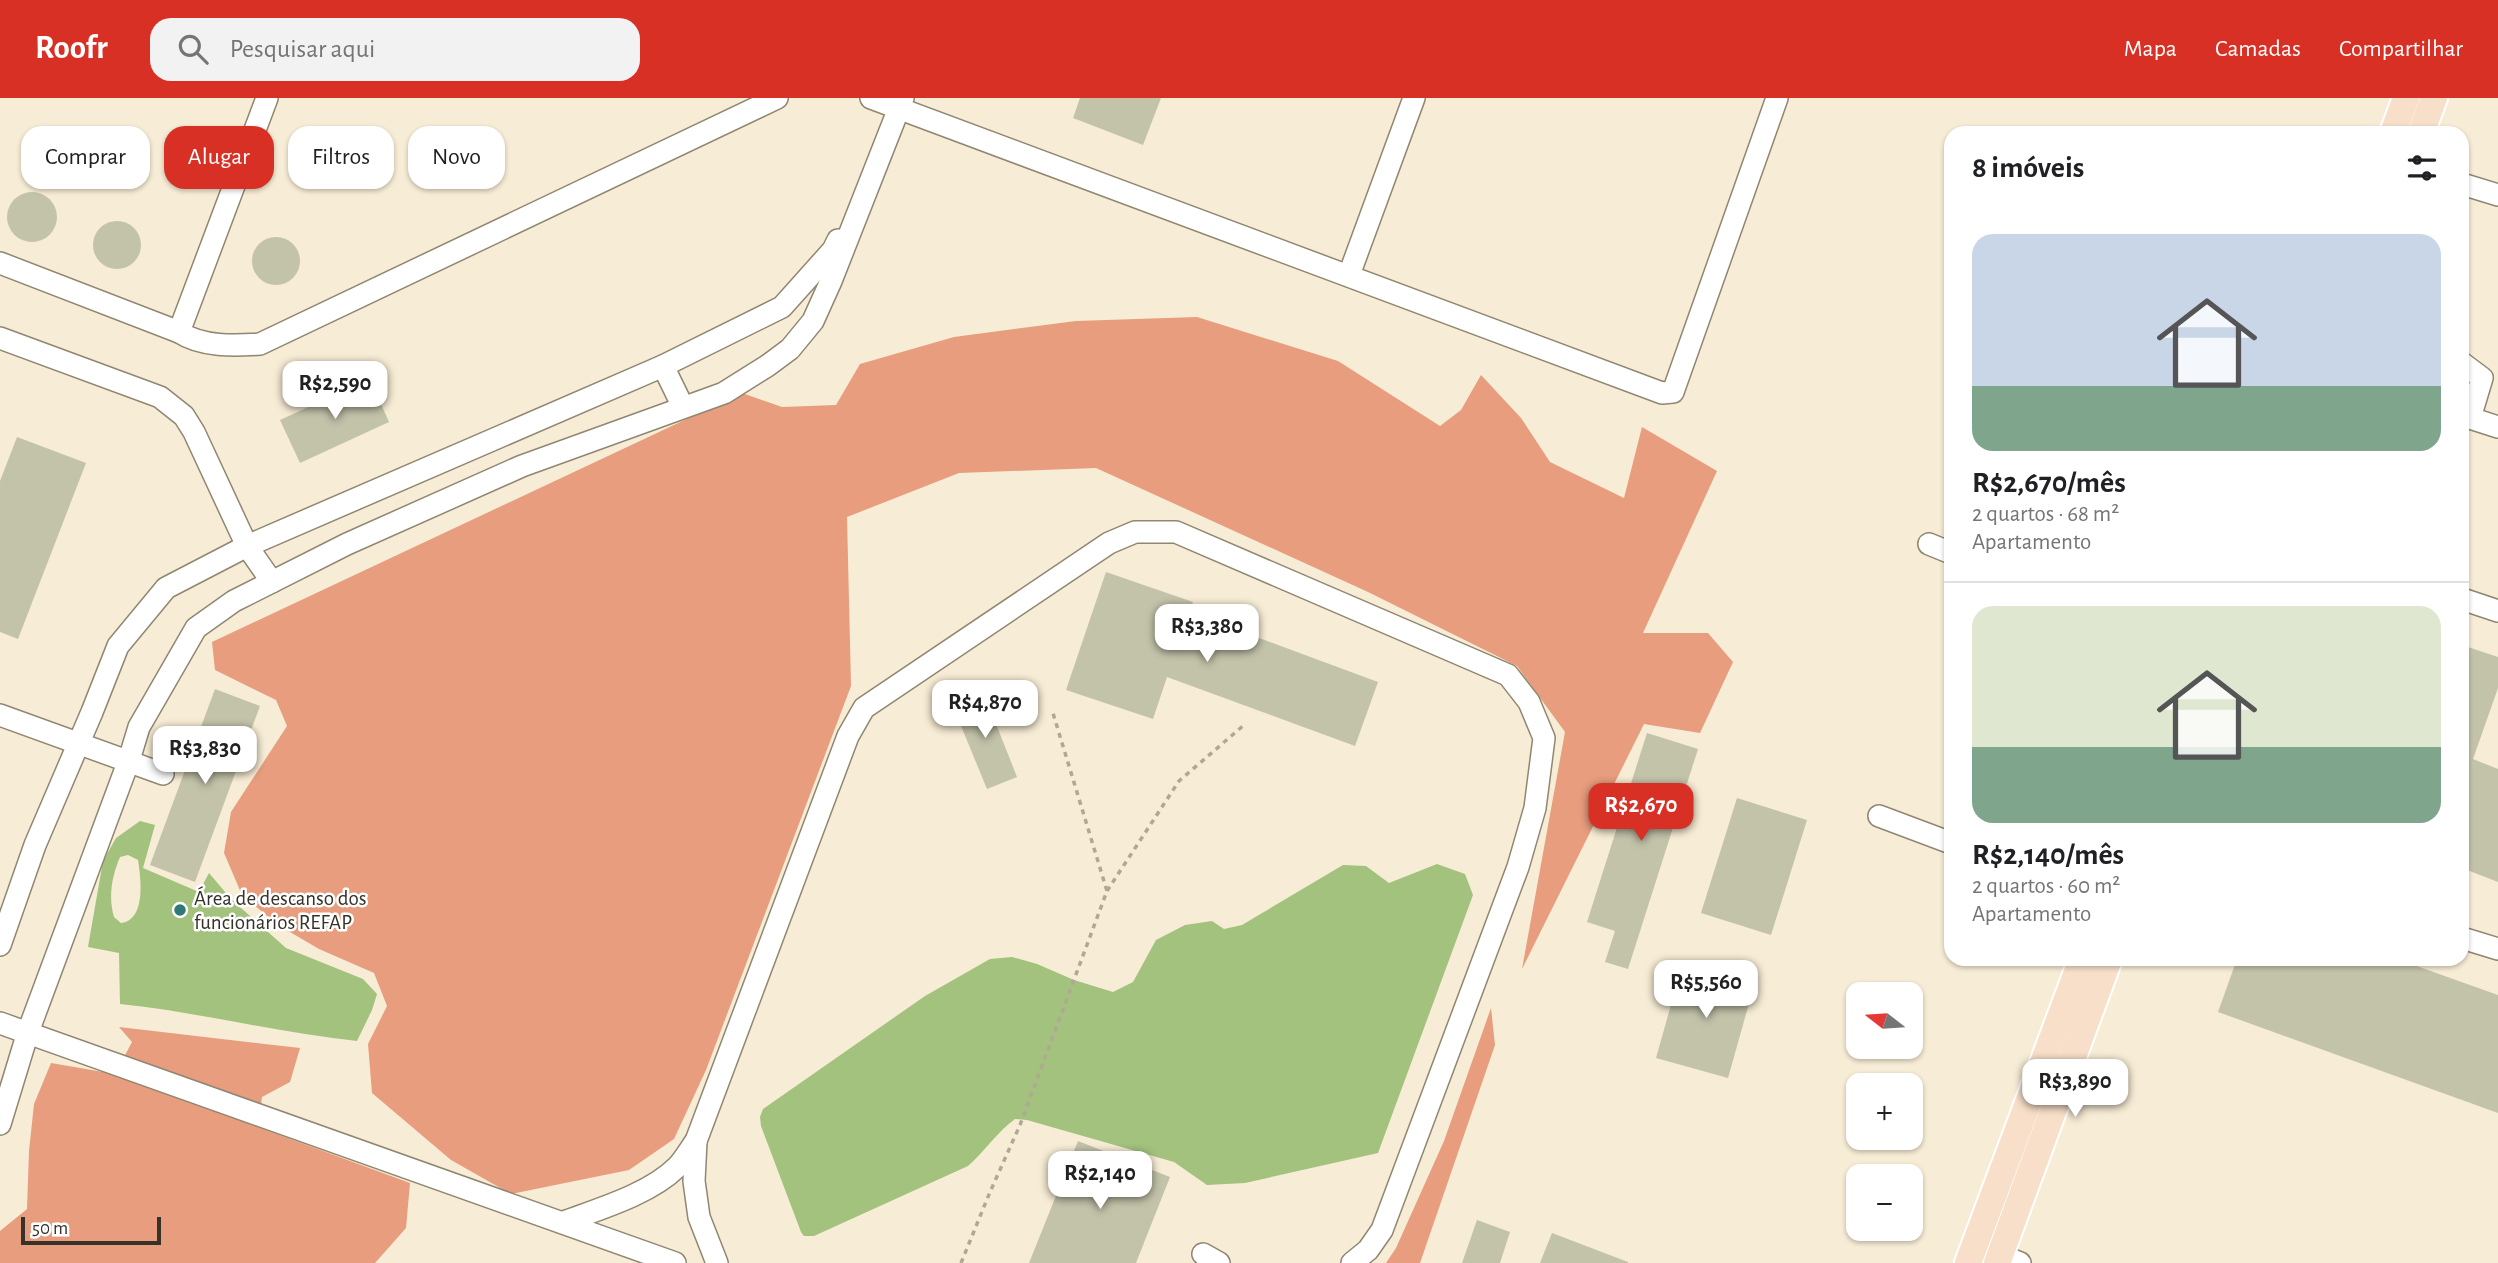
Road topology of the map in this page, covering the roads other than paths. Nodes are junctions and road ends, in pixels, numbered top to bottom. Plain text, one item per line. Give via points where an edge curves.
1 (267, 98) edge
2 (777, 98) edge
3 (872, 98) edge
4 (1415, 98) edge
5 (1777, 98) edge
6 (2406, 98) edge
7 (2434, 98) edge
8 (901, 103) edge
9 (2396, 126) edge
10 (2424, 126) edge
11 (879, 164) junction
12 (2469, 186) edge
13 (2498, 195) edge
14 (0, 263) edge
15 (1349, 275) junction
16 (179, 332) junction
17 (0, 338) edge
18 (663, 366) junction
19 (2469, 369) edge
20 (683, 407) junction
21 (2498, 427) edge
22 (1928, 544) dead end
23 (247, 546) junction
24 (1944, 550) edge
25 (272, 582) junction
26 (2469, 601) edge
27 (2498, 611) edge
28 (0, 715) edge
29 (77, 744) junction
30 (129, 760) junction
31 (163, 774) dead end
32 (1879, 817) dead end
33 (1944, 840) edge
34 (2469, 940) edge
35 (0, 944) edge
36 (2498, 949) edge
37 (2079, 966) edge
38 (2107, 966) edge
39 (0, 1023) edge
40 (28, 1032) junction
41 (0, 1124) edge
42 (696, 1141) junction
43 (564, 1222) junction
44 (2006, 1260) edge
45 (675, 1263) edge
46 (717, 1263) edge
47 (1352, 1263) edge
48 (1968, 1263) edge

1 - 16 lane
2 - 16 lane via 260,344 230,347
3 - 8 lane
4 - 15 lane
5 - 15 lane via 1673,392 1662,393
6 - 9 main road
7 - 10 main road
8 - 11 lane
8 - 15 lane
11 - 18 lane via 833,250 782,307
11 - 20 lane via 813,321 790,349 767,366 724,393
12 - 13 lane
14 - 16 lane
17 - 23 lane via 160,397 184,416
18 - 20 lane
18 - 23 lane
19 - 21 lane via 2482,378 2470,418
20 - 25 lane via 522,466
22 - 24 lane
23 - 25 lane
23 - 29 lane via 166,588 118,646
25 - 30 lane via 196,628 139,727
26 - 27 lane
28 - 29 lane
29 - 30 lane
29 - 35 lane
30 - 31 lane
30 - 40 lane
32 - 33 lane
34 - 36 lane
37 - 48 main road
38 - 44 main road
39 - 40 lane
40 - 41 lane
40 - 43 lane
42 - 43 lane via 676,1168 656,1182 625,1200
42 - 46 lane via 694,1181 699,1217
42 - 47 lane via 848,736 864,708 1109,543 1135,532 1177,532 1508,675 1529,702 1544,738 1535,808 1513,880 1382,1230
43 - 45 lane

